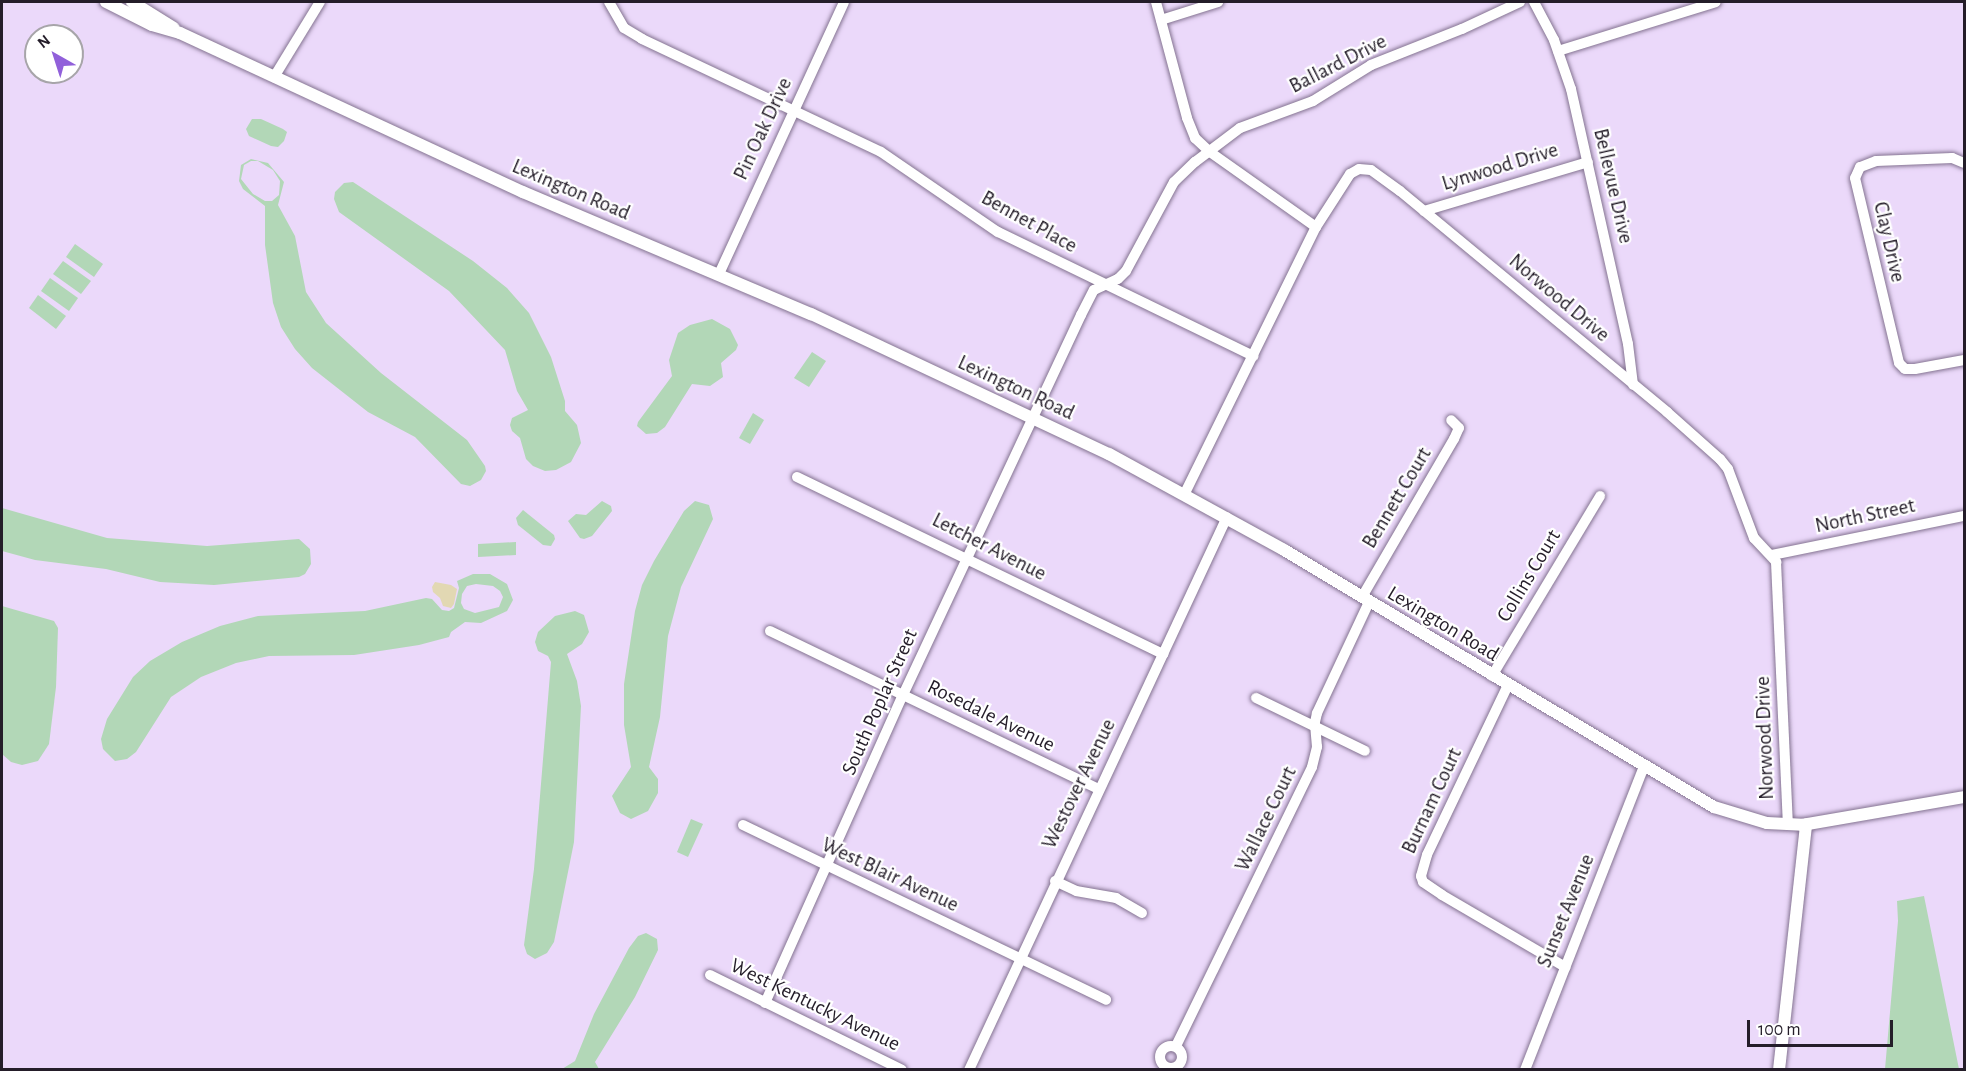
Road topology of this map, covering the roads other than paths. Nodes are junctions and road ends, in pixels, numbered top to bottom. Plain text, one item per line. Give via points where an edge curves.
1 (106, 2) edge
2 (320, 2) edge
3 (609, 2) edge
4 (844, 2) edge
5 (1156, 2) edge
6 (1218, 2) edge
7 (1520, 2) edge
8 (1534, 2) edge
9 (1716, 2) edge
10 (138, 6) edge
11 (1161, 20) junction
12 (1558, 51) junction
13 (274, 77) junction
14 (792, 110) junction
15 (1210, 152) junction
16 (1588, 162) junction
17 (1965, 163) edge
18 (1424, 211) junction
19 (1316, 227) junction
20 (719, 274) junction
21 (1105, 285) junction
22 (1253, 356) junction
23 (1965, 360) edge
24 (1633, 385) junction
25 (1033, 417) junction
26 (1451, 420) dead end
27 (797, 477) dead end
28 (1185, 493) junction
29 (1600, 496) dead end
30 (1965, 516) edge
31 (1227, 517) junction
32 (1773, 555) junction
33 (968, 559) junction
34 (1366, 600) junction
35 (770, 631) dead end
36 (1163, 654) junction
37 (1492, 676) junction
38 (1508, 685) junction
39 (903, 695) junction
40 (1256, 698) dead end
41 (1315, 725) junction
42 (1365, 751) dead end
43 (1644, 767) junction
44 (1098, 789) junction
45 (1965, 797) edge
46 (1806, 824) junction
47 (744, 825) dead end
48 (1788, 825) junction
49 (826, 867) junction
50 (1055, 880) junction
51 (1142, 913) dead end
52 (1020, 959) junction
53 (1565, 967) junction
54 (710, 975) dead end
55 (1106, 1000) dead end
56 (765, 1003) junction
57 (1176, 1046) dead end
58 (902, 1070) edge
59 (969, 1070) edge
60 (1525, 1070) edge
61 (1779, 1070) edge

1 - 10 main road, Lexington Road
2 - 13 street
3 - 14 street, Bennet Place via 617,20 632,34
4 - 14 street, Pin Oak Drive
5 - 11 street
6 - 11 street
7 - 15 street, Ballard Drive via 1371,64 1313,101 1240,128
8 - 12 street, Bellevue Drive
9 - 12 street
10 - 13 main road, Lexington Road via 152,25 180,33
11 - 15 street via 1187,118 1196,138
12 - 16 street, Bellevue Drive
13 - 20 main road, Lexington Road via 503,183
14 - 20 street, Pin Oak Drive
14 - 21 street, Bennet Place via 881,152 998,232
15 - 19 street
15 - 21 street, Ballard Drive via 1174,182 1126,272
16 - 18 street, Lynwood Drive
16 - 24 street, Bellevue Drive via 1628,344
17 - 23 street, Clay Drive via 1952,158 1876,161 1863,165 1855,178 1899,363 1905,369 1916,369
18 - 19 street, Norwood Drive via 1376,173 1359,169 1347,177
18 - 24 street, Norwood Drive
19 - 22 street, Norwood Drive
20 - 25 main road, Lexington Road
21 - 22 street, Bennet Place
21 - 25 street, South Poplar Street via 1091,294
22 - 28 street, Norwood Drive
24 - 32 street, Norwood Drive via 1720,459 1733,480 1754,538
25 - 28 main road, Lexington Road
25 - 33 street, South Poplar Street
26 - 34 street, Bennett Court via 1459,428 1454,439
27 - 33 street, Letcher Avenue
28 - 31 main road, Lexington Road
29 - 37 street, Collins Court
30 - 32 street, North Street
31 - 34 main road, Lexington Road
31 - 36 street, Westover Avenue
32 - 48 street, Norwood Drive via 1778,579
33 - 36 street, Letcher Avenue
33 - 39 street, South Poplar Street
34 - 37 main road, Lexington Road
34 - 41 street, Wallace Court
35 - 39 street, Rosedale Avenue
36 - 44 street, Westover Avenue
37 - 38 main road, Lexington Road
38 - 43 main road, Lexington Road
38 - 53 street, Burnam Court via 1427,855 1421,876 1423,882 1442,895
39 - 44 street, Rosedale Avenue
39 - 49 street, South Poplar Street
40 - 41 street
41 - 42 street
41 - 57 street, Wallace Court via 1317,747 1312,767
43 - 48 main road, Lexington Road via 1714,807 1745,818
43 - 53 street, Sunset Avenue
44 - 50 street, Westover Avenue
45 - 46 main road, Lexington Road
46 - 48 main road, Lexington Road
46 - 61 main road
47 - 49 street, West Blair Avenue
49 - 52 street, West Blair Avenue
49 - 56 street, South Poplar Street
50 - 51 street via 1076,891 1116,898
50 - 52 street, Westover Avenue
52 - 55 street, West Blair Avenue
52 - 59 street, Westover Avenue
53 - 60 street, Sunset Avenue
54 - 56 street, West Kentucky Avenue
56 - 58 street, West Kentucky Avenue

